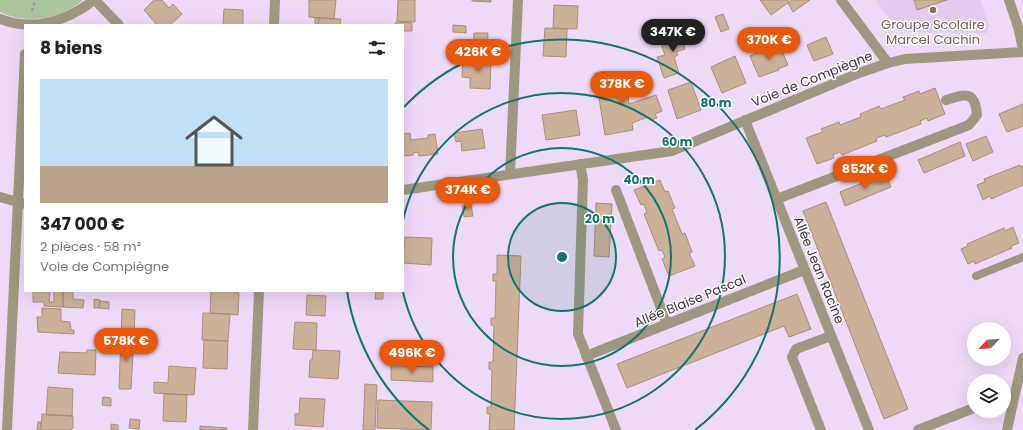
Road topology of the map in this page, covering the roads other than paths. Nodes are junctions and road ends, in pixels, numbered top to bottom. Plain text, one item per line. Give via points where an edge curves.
1 (94, 0) edge
2 (275, 0) edge
3 (518, 0) edge
4 (842, 0) edge
5 (1009, 0) edge
6 (0, 19) edge
7 (24, 24) edge
8 (42, 24) edge
9 (118, 24) edge
10 (274, 24) edge
11 (1023, 51) edge
12 (888, 63) junction
13 (24, 91) edge
14 (946, 100) dead end
15 (745, 120) junction
16 (580, 164) junction
17 (510, 174) junction
18 (404, 190) edge
19 (616, 190) dead end
20 (0, 197) edge
21 (777, 199) junction
22 (21, 203) edge
23 (1023, 257) edge
24 (804, 270) junction
25 (976, 276) dead end
26 (259, 292) edge
27 (667, 324) junction
28 (830, 336) junction
29 (586, 356) junction
30 (1023, 358) edge
31 (1011, 400) edge
32 (967, 411) edge
33 (1008, 418) edge
34 (7, 430) edge
35 (253, 430) edge
36 (616, 430) edge
37 (821, 430) edge
38 (868, 430) edge
39 (918, 430) edge
40 (1007, 430) edge

1 - 8 street via 70,16
1 - 9 street
2 - 10 street
3 - 17 street
4 - 12 street
5 - 11 street
6 - 7 street
11 - 12 street, Voie de Compiègne via 905,59
12 - 15 street, Voie de Compiègne
13 - 22 street
14 - 21 street via 964,94 970,96 976,105 977,116 969,125
15 - 16 street, Voie de Compiègne via 672,151
15 - 21 street, Allée Jean Racine
16 - 17 street, Voie de Compiègne
16 - 29 street via 583,180 578,334
17 - 18 street, Voie de Compiègne
19 - 27 street
20 - 22 street
21 - 24 street, Allée Jean Racine
22 - 34 street
23 - 25 lane
24 - 27 street, Allée Blaise Pascal
24 - 28 street, Allée Jean Racine
26 - 35 street
27 - 29 street, Allée Blaise Pascal
28 - 37 street via 796,349 792,357
28 - 38 street, Allée Jean Racine
29 - 36 street
30 - 31 street
32 - 39 street
33 - 40 street

